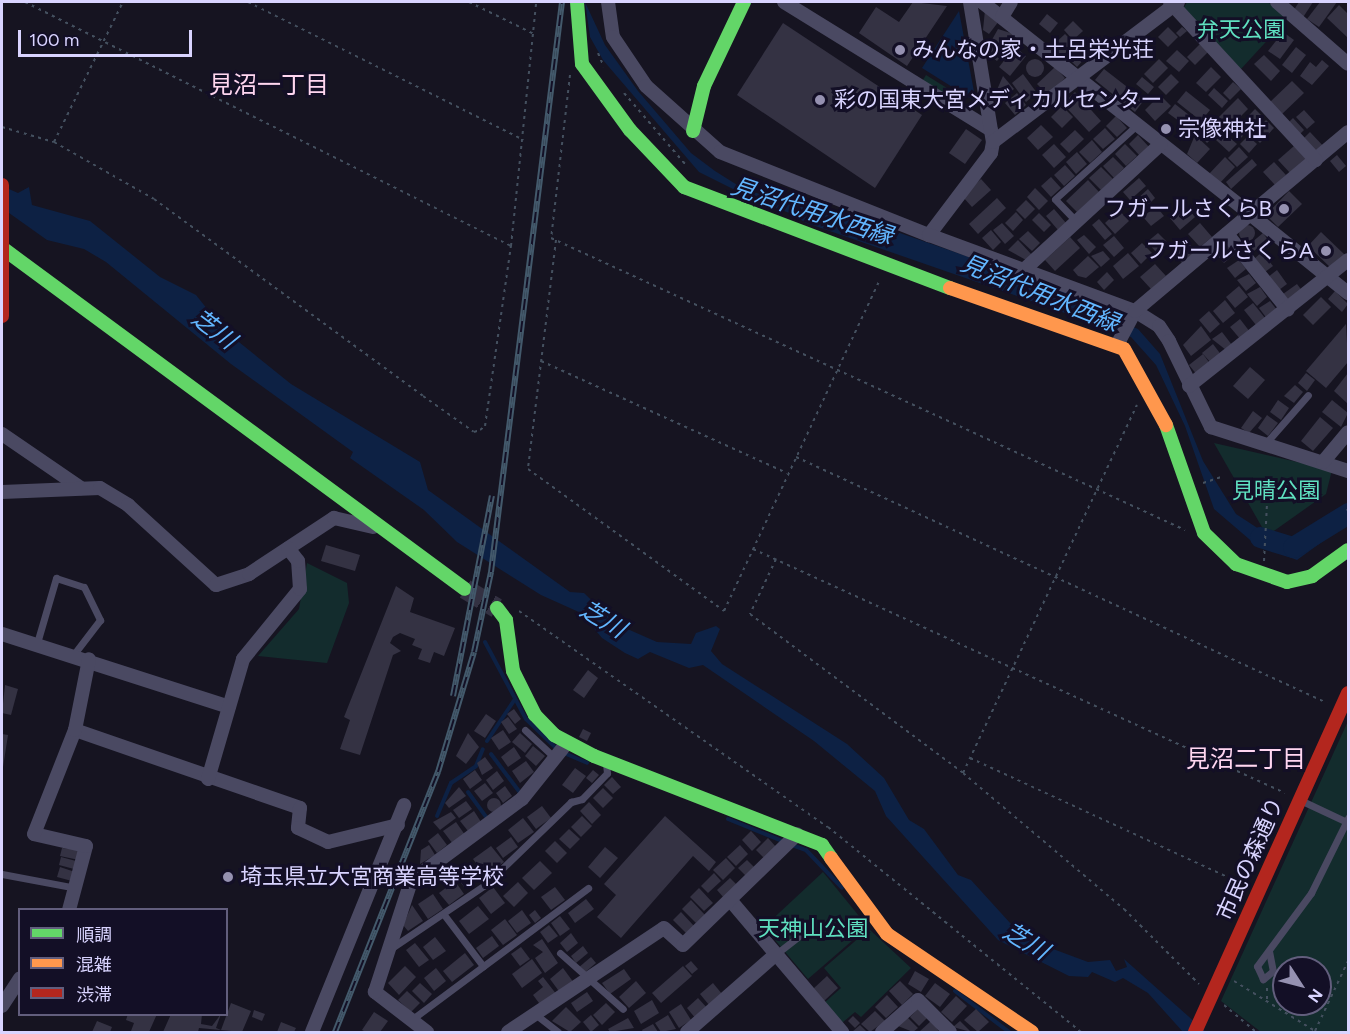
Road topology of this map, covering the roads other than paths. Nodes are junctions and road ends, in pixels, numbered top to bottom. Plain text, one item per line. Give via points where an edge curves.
1 (577, 2) edge
2 (608, 2) edge
3 (744, 2) edge
4 (784, 2) edge
5 (970, 2) edge
6 (982, 2) edge
7 (1011, 2) edge
8 (1277, 2) edge
9 (1174, 3) edge
10 (1002, 17) junction
11 (1348, 64) edge
12 (1081, 77) junction
13 (1137, 125) junction
14 (693, 131) junction
15 (1348, 132) edge
16 (992, 136) junction
17 (1161, 144) junction
18 (1316, 160) junction
19 (2, 185) edge
20 (1250, 214) junction
21 (1076, 221) junction
22 (1227, 234) junction
23 (929, 235) junction
24 (5, 250) junction
25 (1348, 260) edge
26 (1026, 268) junction
27 (1330, 278) junction
28 (1348, 293) edge
29 (1288, 310) junction
30 (1135, 311) junction
31 (2, 316) edge
32 (1117, 345) junction
33 (1189, 386) junction
34 (1308, 395) dead end
35 (1348, 432) edge
36 (2, 434) edge
37 (1265, 444) junction
38 (1323, 462) junction
39 (1348, 471) edge
40 (81, 489) junction
41 (2, 492) edge
42 (343, 496) junction
43 (334, 518) junction
44 (373, 527) junction
45 (288, 548) junction
46 (1348, 550) edge
47 (465, 590) tunnel mouth
48 (497, 608) tunnel mouth
49 (2, 634) edge
50 (37, 643) junction
51 (74, 654) junction
52 (89, 659) junction
53 (1348, 693) edge
54 (229, 707) junction
55 (75, 730) junction
56 (525, 730) dead end
57 (566, 744) junction
58 (555, 758) junction
59 (605, 760) junction
60 (208, 779) junction
61 (1300, 800) junction
62 (404, 805) dead end
63 (1348, 820) edge
64 (398, 825) junction
65 (797, 834) junction
66 (2, 874) edge
67 (76, 888) junction
68 (588, 888) dead end
69 (731, 901) junction
70 (69, 908) edge
71 (446, 916) junction
72 (798, 937) dead end
73 (388, 950) junction
74 (1269, 951) junction
75 (560, 953) dead end
76 (776, 954) junction
77 (483, 966) junction
78 (18, 981) edge
79 (585, 981) junction
80 (2, 1006) edge
81 (623, 1009) dead end
82 (535, 1014) junction
83 (411, 1020) junction
84 (312, 1032) edge
85 (427, 1032) edge
86 (508, 1032) edge
87 (558, 1032) edge
88 (687, 1032) edge
89 (842, 1032) edge
90 (882, 1032) edge
91 (950, 1032) edge
92 (1032, 1032) edge
93 (1195, 1032) edge

1 - 32 street via 578,53 630,130 684,187 886,266
2 - 14 street via 613,37 629,61
3 - 14 street via 704,86
4 - 16 street
5 - 16 street
6 - 10 street
7 - 10 street
8 - 11 street
9 - 12 street
9 - 18 street
10 - 12 street
12 - 13 street
12 - 16 street
13 - 17 street
13 - 21 lane via 1055,199
14 - 23 street via 731,160
15 - 18 street
16 - 23 street via 991,153
17 - 20 street
17 - 21 street
18 - 20 street
19 - 24 street
20 - 22 street
20 - 27 street
21 - 26 street
22 - 29 street
22 - 30 street
23 - 26 street
24 - 31 street
24 - 42 street
25 - 27 street
26 - 30 street
27 - 28 street
27 - 29 street
29 - 33 street
30 - 32 street
30 - 33 street via 1159,326
32 - 46 street via 1148,383 1204,533 1236,564 1266,579 1287,582 1312,576
33 - 37 street via 1211,427
34 - 37 lane
35 - 38 street
36 - 40 street
37 - 38 street
38 - 39 street
40 - 41 street
40 - 45 street via 100,488 128,505 216,585 240,579
42 - 43 street
42 - 44 street
43 - 44 street
43 - 45 street
44 - 47 street
45 - 54 street via 298,561 300,589 243,659
48 - 57 street via 506,620 513,671 535,715
49 - 50 street
50 - 51 street
50 - 51 lane via 56,578 84,586 100,620
51 - 52 street
52 - 54 street
52 - 55 street
53 - 61 street, 市民の森通り
54 - 60 street
55 - 60 street
55 - 67 street via 34,834 86,846
56 - 58 lane
57 - 58 street
57 - 59 street
58 - 73 street via 522,799 484,831 411,881
59 - 65 street
59 - 71 lane via 607,773 582,799 574,799
60 - 64 street via 300,808 298,828 328,842
61 - 63 lane
61 - 93 street, 市民の森通り
62 - 64 street
63 - 74 lane via 1311,893
64 - 84 street
65 - 69 street
65 - 92 street via 822,845 888,934
66 - 67 lane
67 - 70 street
68 - 77 lane
69 - 76 street
69 - 79 street via 683,945 664,928
71 - 73 lane
71 - 77 lane
72 - 76 lane
73 - 83 street via 375,992
74 - 74 lane via 1273,971 1268,979 1257,976 1257,966
75 - 79 lane
76 - 88 street
76 - 89 street
77 - 83 lane
78 - 80 street
79 - 81 lane
79 - 82 street
82 - 86 street
82 - 87 lane
83 - 85 street
90 - 91 street via 918,1000

